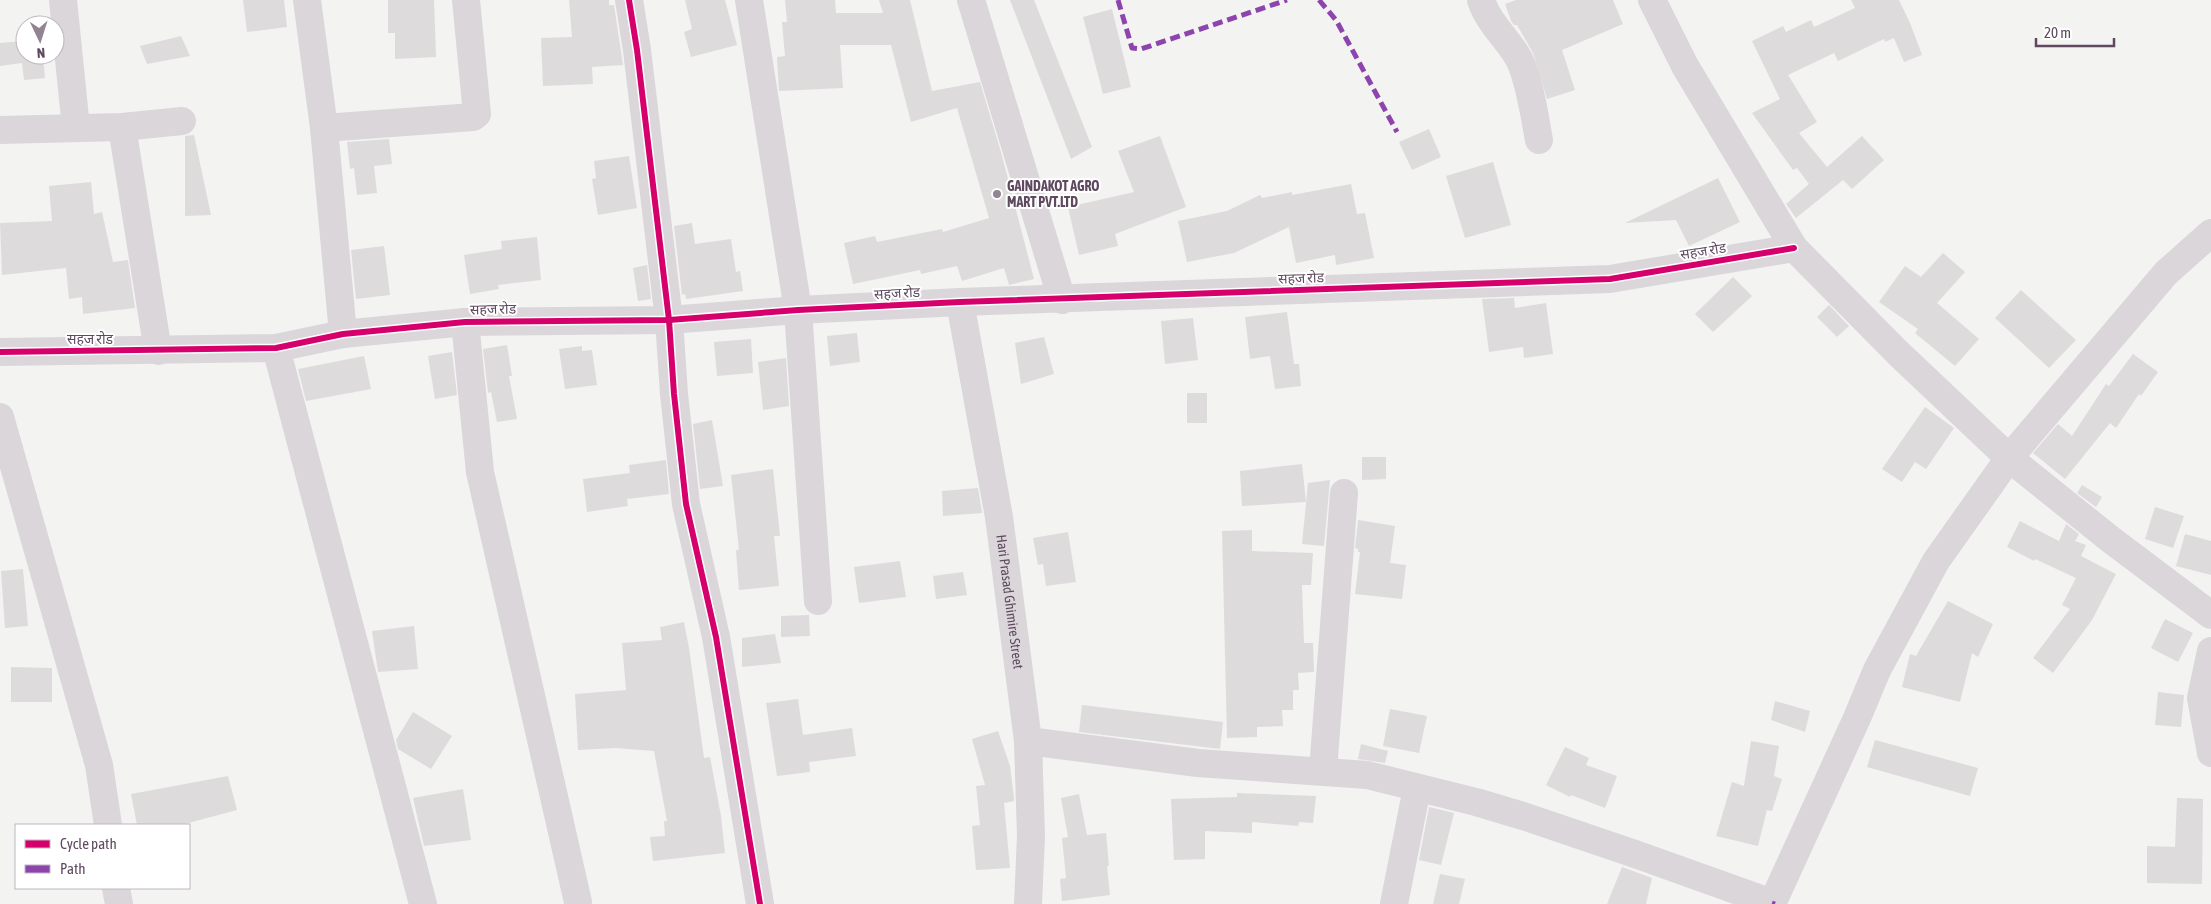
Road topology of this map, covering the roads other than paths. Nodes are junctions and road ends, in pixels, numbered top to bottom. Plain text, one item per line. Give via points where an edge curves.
1 (63, 0) edge
2 (307, 0) edge
3 (466, 0) edge
4 (629, 0) edge
5 (749, 0) edge
6 (971, 0) edge
7 (1481, 0) edge
8 (1652, 0) edge
9 (182, 121) dead end
10 (122, 127) junction
11 (76, 128) junction
12 (324, 128) junction
13 (0, 130) edge
14 (1539, 140) dead end
15 (2211, 233) edge
16 (1794, 248) junction
17 (1062, 300) junction
18 (960, 302) junction
19 (798, 310) junction
20 (669, 320) junction
21 (465, 322) junction
22 (343, 334) junction
23 (276, 348) junction
24 (158, 351) junction
25 (0, 352) edge
26 (0, 417) edge
27 (2008, 458) junction
28 (1344, 493) dead end
29 (818, 601) dead end
30 (2211, 615) edge
31 (2211, 651) edge
32 (1028, 741) junction
33 (2211, 753) edge
34 (1323, 770) junction
35 (1417, 788) junction
36 (108, 824) edge
37 (116, 889) edge
38 (578, 902) dead end
39 (119, 904) edge
40 (422, 904) edge
41 (760, 904) edge
42 (1028, 904) edge
43 (1394, 904) edge
44 (1772, 904) edge

1 - 11 street
2 - 12 street
3 - 12 street via 478,114 473,117
4 - 20 street
5 - 19 street
6 - 17 street
7 - 14 street via 1499,34 1520,60
8 - 16 street via 1685,66
9 - 10 street
10 - 11 street
10 - 24 street
11 - 13 street
12 - 22 street
15 - 27 street via 2166,273
16 - 17 street, सहज रोड via 1610,279
16 - 27 street
17 - 18 street, सहज रोड
18 - 19 street, सहज रोड
18 - 32 street, Hari Prasad Ghimire Street via 999,517
19 - 20 street, सहज रोड
19 - 29 street
20 - 21 street, सहज रोड
20 - 41 street via 686,504 716,637
21 - 22 street, सहज रोड
21 - 38 street via 480,472
22 - 23 street, सहज रोड
23 - 24 street, सहज रोड
23 - 40 street
24 - 25 street, सहज रोड
26 - 36 street via 99,766
27 - 30 street
27 - 44 street via 1936,561 1897,630
28 - 34 street
31 - 33 street via 2201,698
32 - 34 street via 1198,763
32 - 42 street, Hari Prasad Ghimire Street via 1031,836
34 - 35 street via 1367,775
35 - 43 street
35 - 44 street via 1476,802 1575,833
37 - 39 street

